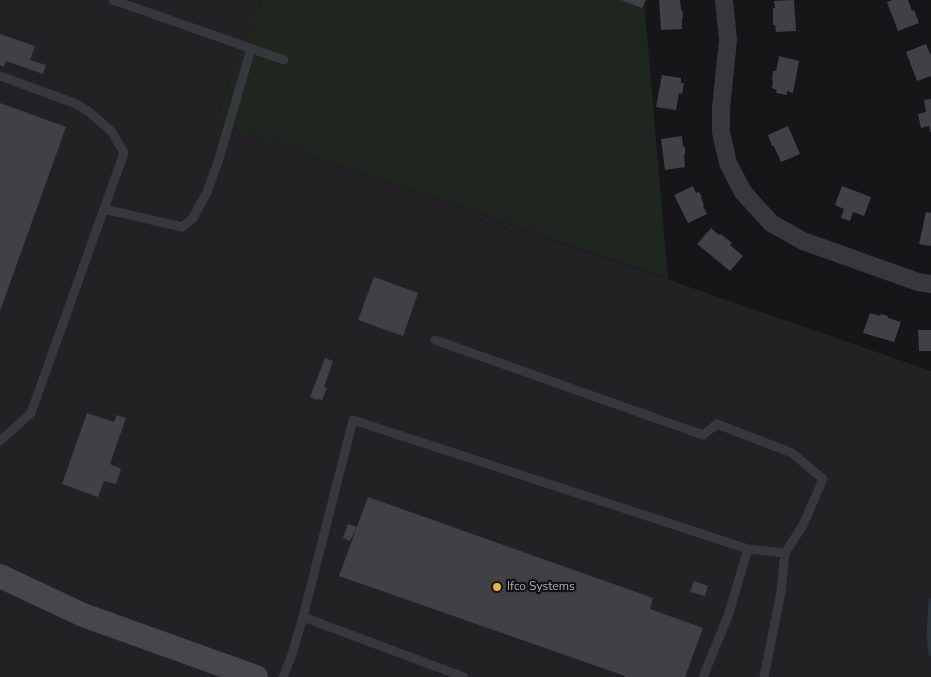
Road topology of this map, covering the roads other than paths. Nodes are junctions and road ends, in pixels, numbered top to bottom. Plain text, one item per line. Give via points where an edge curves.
1 (113, 0) edge
2 (724, 0) edge
3 (251, 49) junction
4 (284, 60) dead end
5 (0, 76) edge
6 (104, 208) junction
7 (931, 284) edge
8 (435, 340) dead end
9 (0, 441) edge
10 (748, 549) junction
11 (785, 553) junction
12 (0, 576) edge
13 (303, 617) junction
14 (256, 677) edge
15 (283, 677) edge
16 (464, 677) edge
17 (703, 677) edge
18 (764, 677) edge

1 - 3 lane
2 - 7 street via 728,40 721,132 728,163 743,192 771,223 803,241
3 - 4 lane
3 - 6 lane via 218,162 193,218 182,228
5 - 6 lane via 74,103 112,132 124,153
6 - 9 lane via 31,413
8 - 11 lane via 703,435 717,424 792,453 823,479 803,525
10 - 11 lane
10 - 13 lane via 352,420
10 - 17 lane via 728,616
11 - 18 lane via 781,592
12 - 14 street via 83,615
13 - 15 lane
13 - 16 lane

